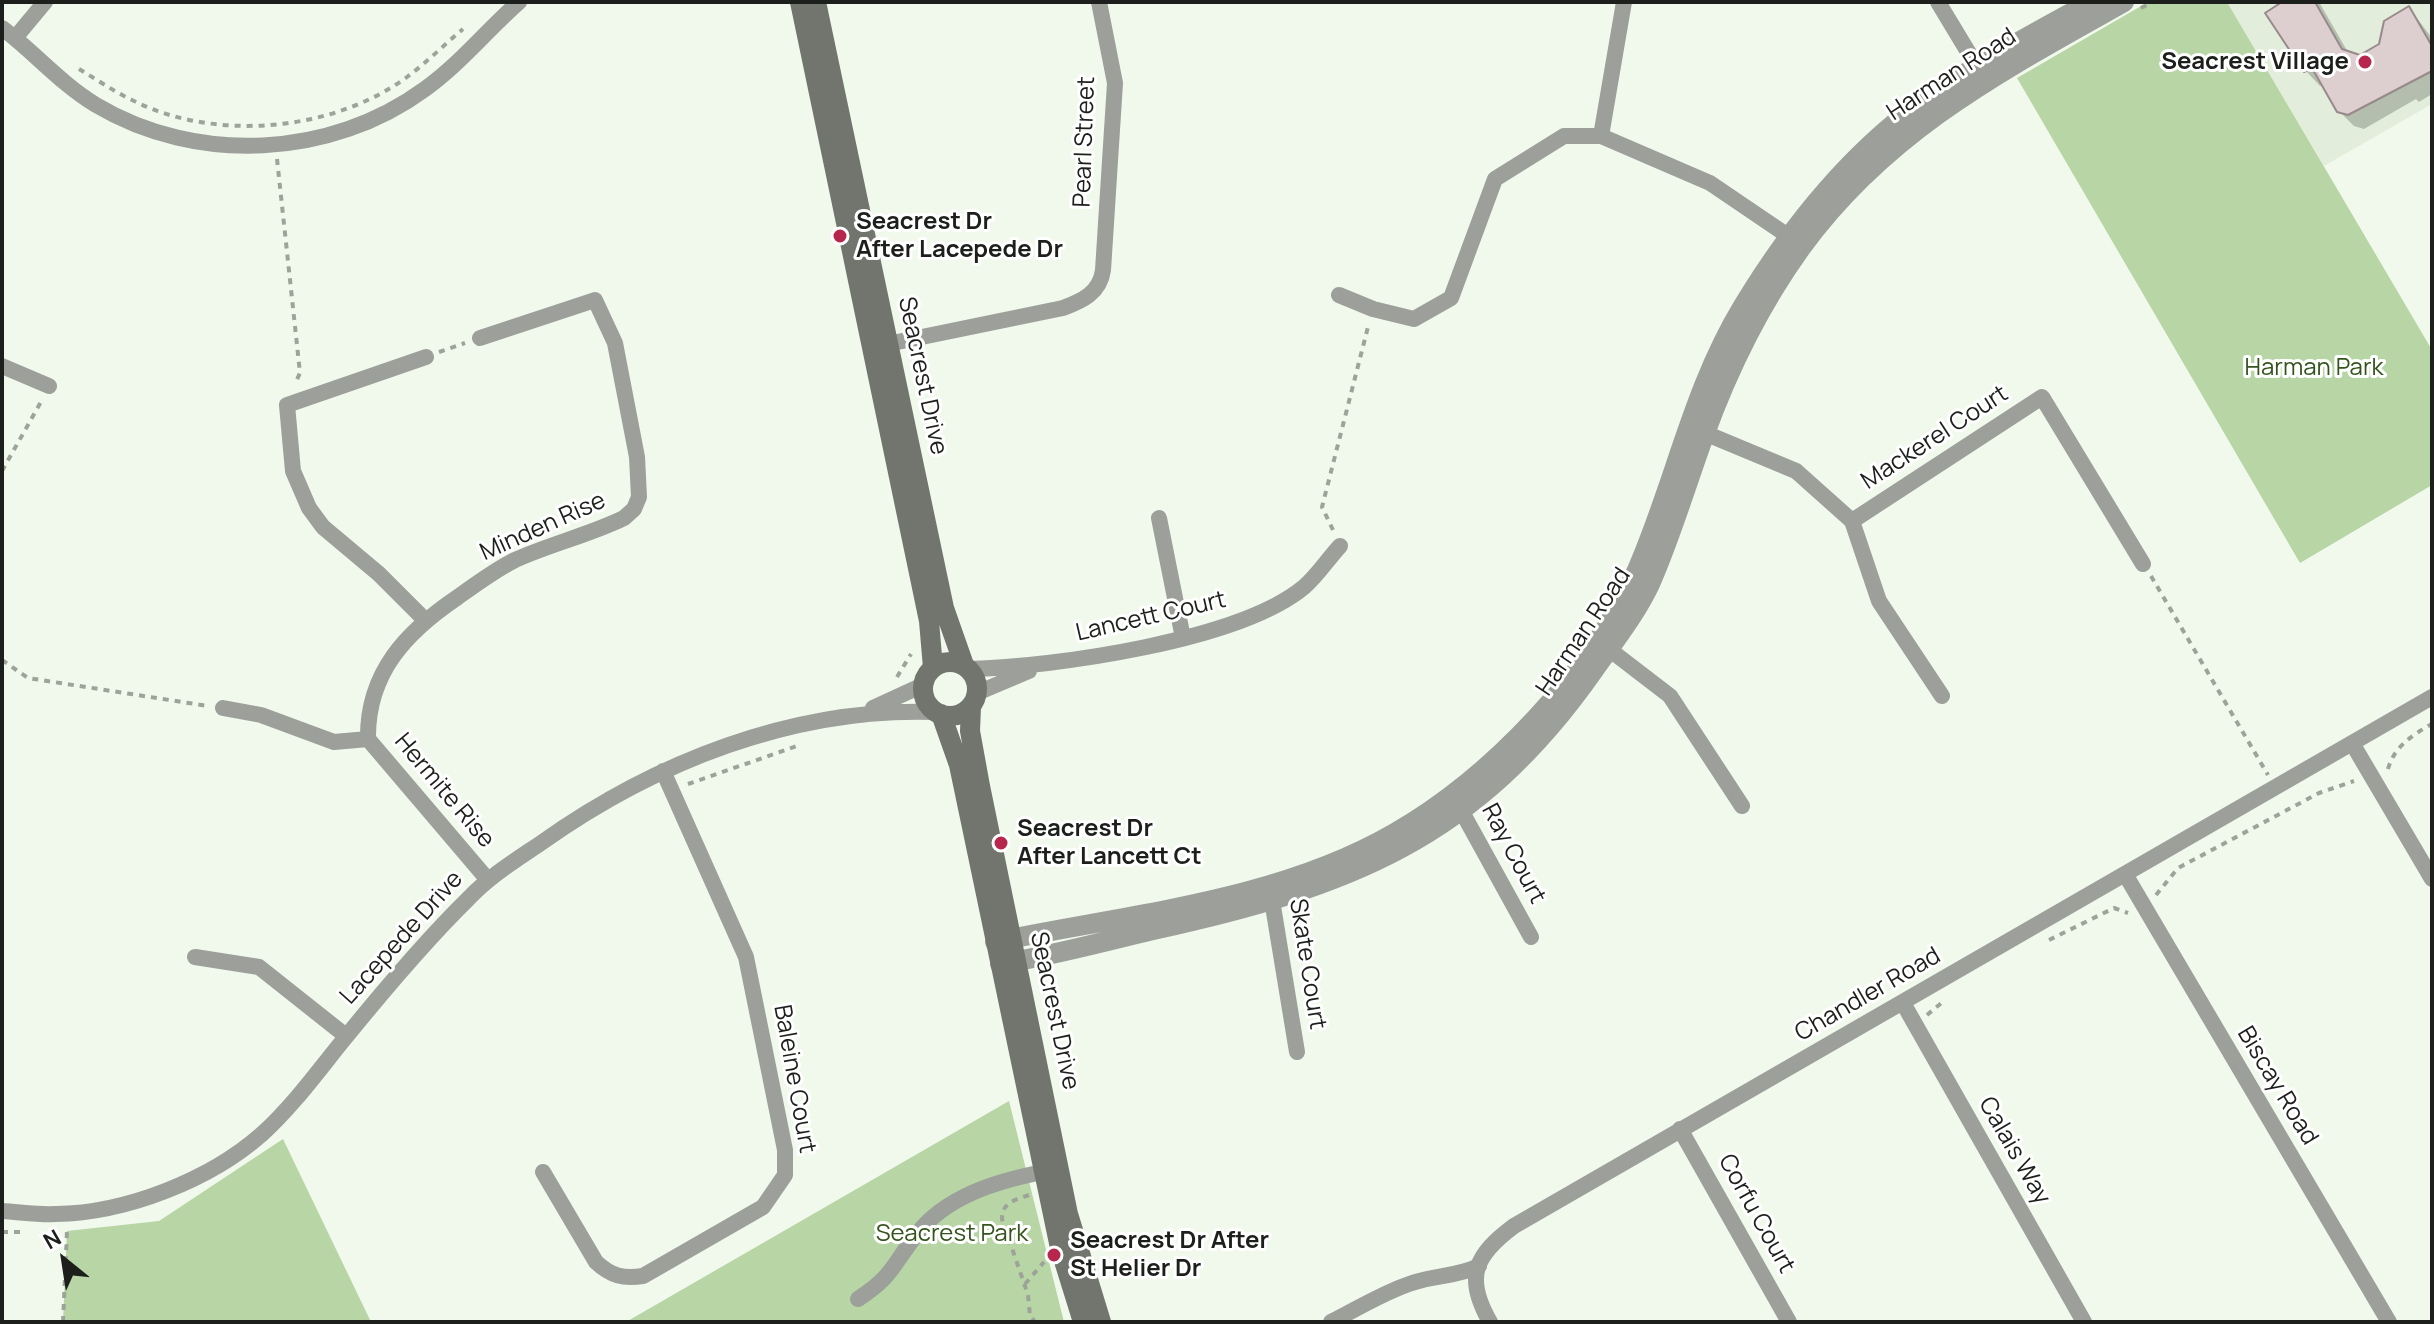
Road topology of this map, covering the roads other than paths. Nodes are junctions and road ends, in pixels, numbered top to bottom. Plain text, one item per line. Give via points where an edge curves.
1 (45, 2) edge
2 (519, 2) edge
3 (800, 2) edge
4 (816, 2) edge
5 (1099, 2) edge
6 (1624, 2) edge
7 (1938, 2) edge
8 (2091, 2) edge
9 (2129, 7) edge
10 (9, 33) edge
11 (1981, 73) junction
12 (1601, 136) junction
13 (1795, 241) junction
14 (1339, 295) dead end
15 (480, 338) road end
16 (881, 345) junction
17 (426, 357) road end
18 (2, 366) edge
19 (49, 386) road end
20 (1697, 430) junction
21 (1159, 518) dead end
22 (1852, 521) junction
23 (1340, 546) road end
24 (2143, 564) road end
25 (425, 620) junction
26 (1183, 638) junction
27 (1602, 644) junction
28 (1041, 665) junction
29 (967, 667) junction
30 (928, 677) junction
31 (1942, 696) dead end
32 (2432, 697) edge
33 (974, 700) junction
34 (223, 708) road end
35 (864, 712) junction
36 (938, 713) junction
37 (368, 739) junction
38 (2352, 743) junction
39 (663, 771) junction
40 (1458, 803) junction
41 (1742, 806) dead end
42 (2125, 874) junction
43 (2432, 879) edge
44 (488, 880) junction
45 (1272, 892) junction
46 (1531, 937) dead end
47 (1004, 940) junction
48 (195, 957) dead end
49 (1008, 963) junction
50 (1903, 1003) junction
51 (346, 1036) junction
52 (1297, 1052) dead end
53 (1680, 1129) junction
54 (543, 1172) dead end
55 (1043, 1172) junction
56 (2, 1211) edge
57 (1479, 1266) junction
58 (858, 1299) dead end
59 (1083, 1322) edge
60 (1101, 1322) edge
61 (1331, 1322) edge
62 (1490, 1322) edge
63 (1789, 1322) edge
64 (2084, 1322) edge
65 (2389, 1322) edge

1 - 10 street
2 - 10 street via 410,99 355,127 275,146 203,143 114,115 72,88
3 - 16 main road, Seacrest Drive
4 - 16 main road, Seacrest Drive
5 - 16 street, Pearl Street via 1115,83 1102,279 1083,300 1063,308
6 - 12 street
7 - 11 street
8 - 11 street, Harman Road
9 - 11 street, Harman Road
11 - 13 street, Harman Road via 1893,146
12 - 13 street via 1710,183
12 - 14 street via 1564,136 1495,179 1451,298 1414,319
13 - 20 street, Harman Road
15 - 25 street, Minden Rise via 595,300 615,343 637,457 639,497 624,518 515,561
16 - 29 main road, Seacrest Drive via 944,608
16 - 30 main road, Seacrest Drive via 929,621
17 - 25 street via 287,405 293,471 309,508
18 - 19 street
20 - 22 street via 1796,471
20 - 27 street, Harman Road via 1649,587
21 - 26 street
22 - 24 street, Mackerel Court via 2042,397
22 - 31 street via 1879,601
23 - 26 street, Lancett Court via 1303,588 1231,626
25 - 37 street, Minden Rise via 378,679
26 - 28 street, Lancett Court
27 - 40 street, Harman Road via 1541,738 1511,770
27 - 41 street via 1670,696
28 - 29 street, Lancett Court
28 - 33 street, Lancett Court
29 - 30 main road via 948,662
29 - 33 main road, Seacrest Drive via 975,675
30 - 35 street, Lacepede Drive
30 - 36 main road, Seacrest Drive via 925,700
32 - 38 street, Chandler Road
33 - 36 main road via 957,715
33 - 47 main road, Seacrest Drive via 974,754
34 - 37 street, Hermite Rise via 269,717 334,742
35 - 36 street, Lacepede Drive
35 - 39 street, Lacepede Drive via 794,725
36 - 47 main road, Seacrest Drive via 959,765
37 - 44 street, Hermite Rise
38 - 42 street, Chandler Road
38 - 43 street
39 - 44 street, Lacepede Drive via 582,813
39 - 54 street, Baleine Court via 746,957 785,1150 785,1175 763,1207 643,1276 630,1278 607,1272 596,1262
40 - 45 street, Harman Road via 1382,861 1332,882
40 - 46 street, Ray Court
42 - 50 street, Chandler Road
42 - 65 street, Biscay Road
44 - 51 street, Lacepede Drive
45 - 47 street, Harman Road
45 - 49 street, Harman Road
45 - 52 street, Skate Court
47 - 49 main road, Seacrest Drive
48 - 51 street via 259,967
49 - 55 main road, Seacrest Drive
49 - 60 main road, Seacrest Drive via 1068,1214
50 - 53 street, Chandler Road
50 - 64 street, Calais Way
51 - 56 street, Lacepede Drive via 284,1113 211,1168 117,1206 57,1214
53 - 57 street, Chandler Road via 1514,1226 1487,1246
53 - 63 street, Corfu Court
55 - 58 street via 976,1190 937,1213 885,1281
55 - 59 main road, Seacrest Drive
57 - 61 street via 1457,1277 1407,1284
57 - 62 street via 1476,1290

